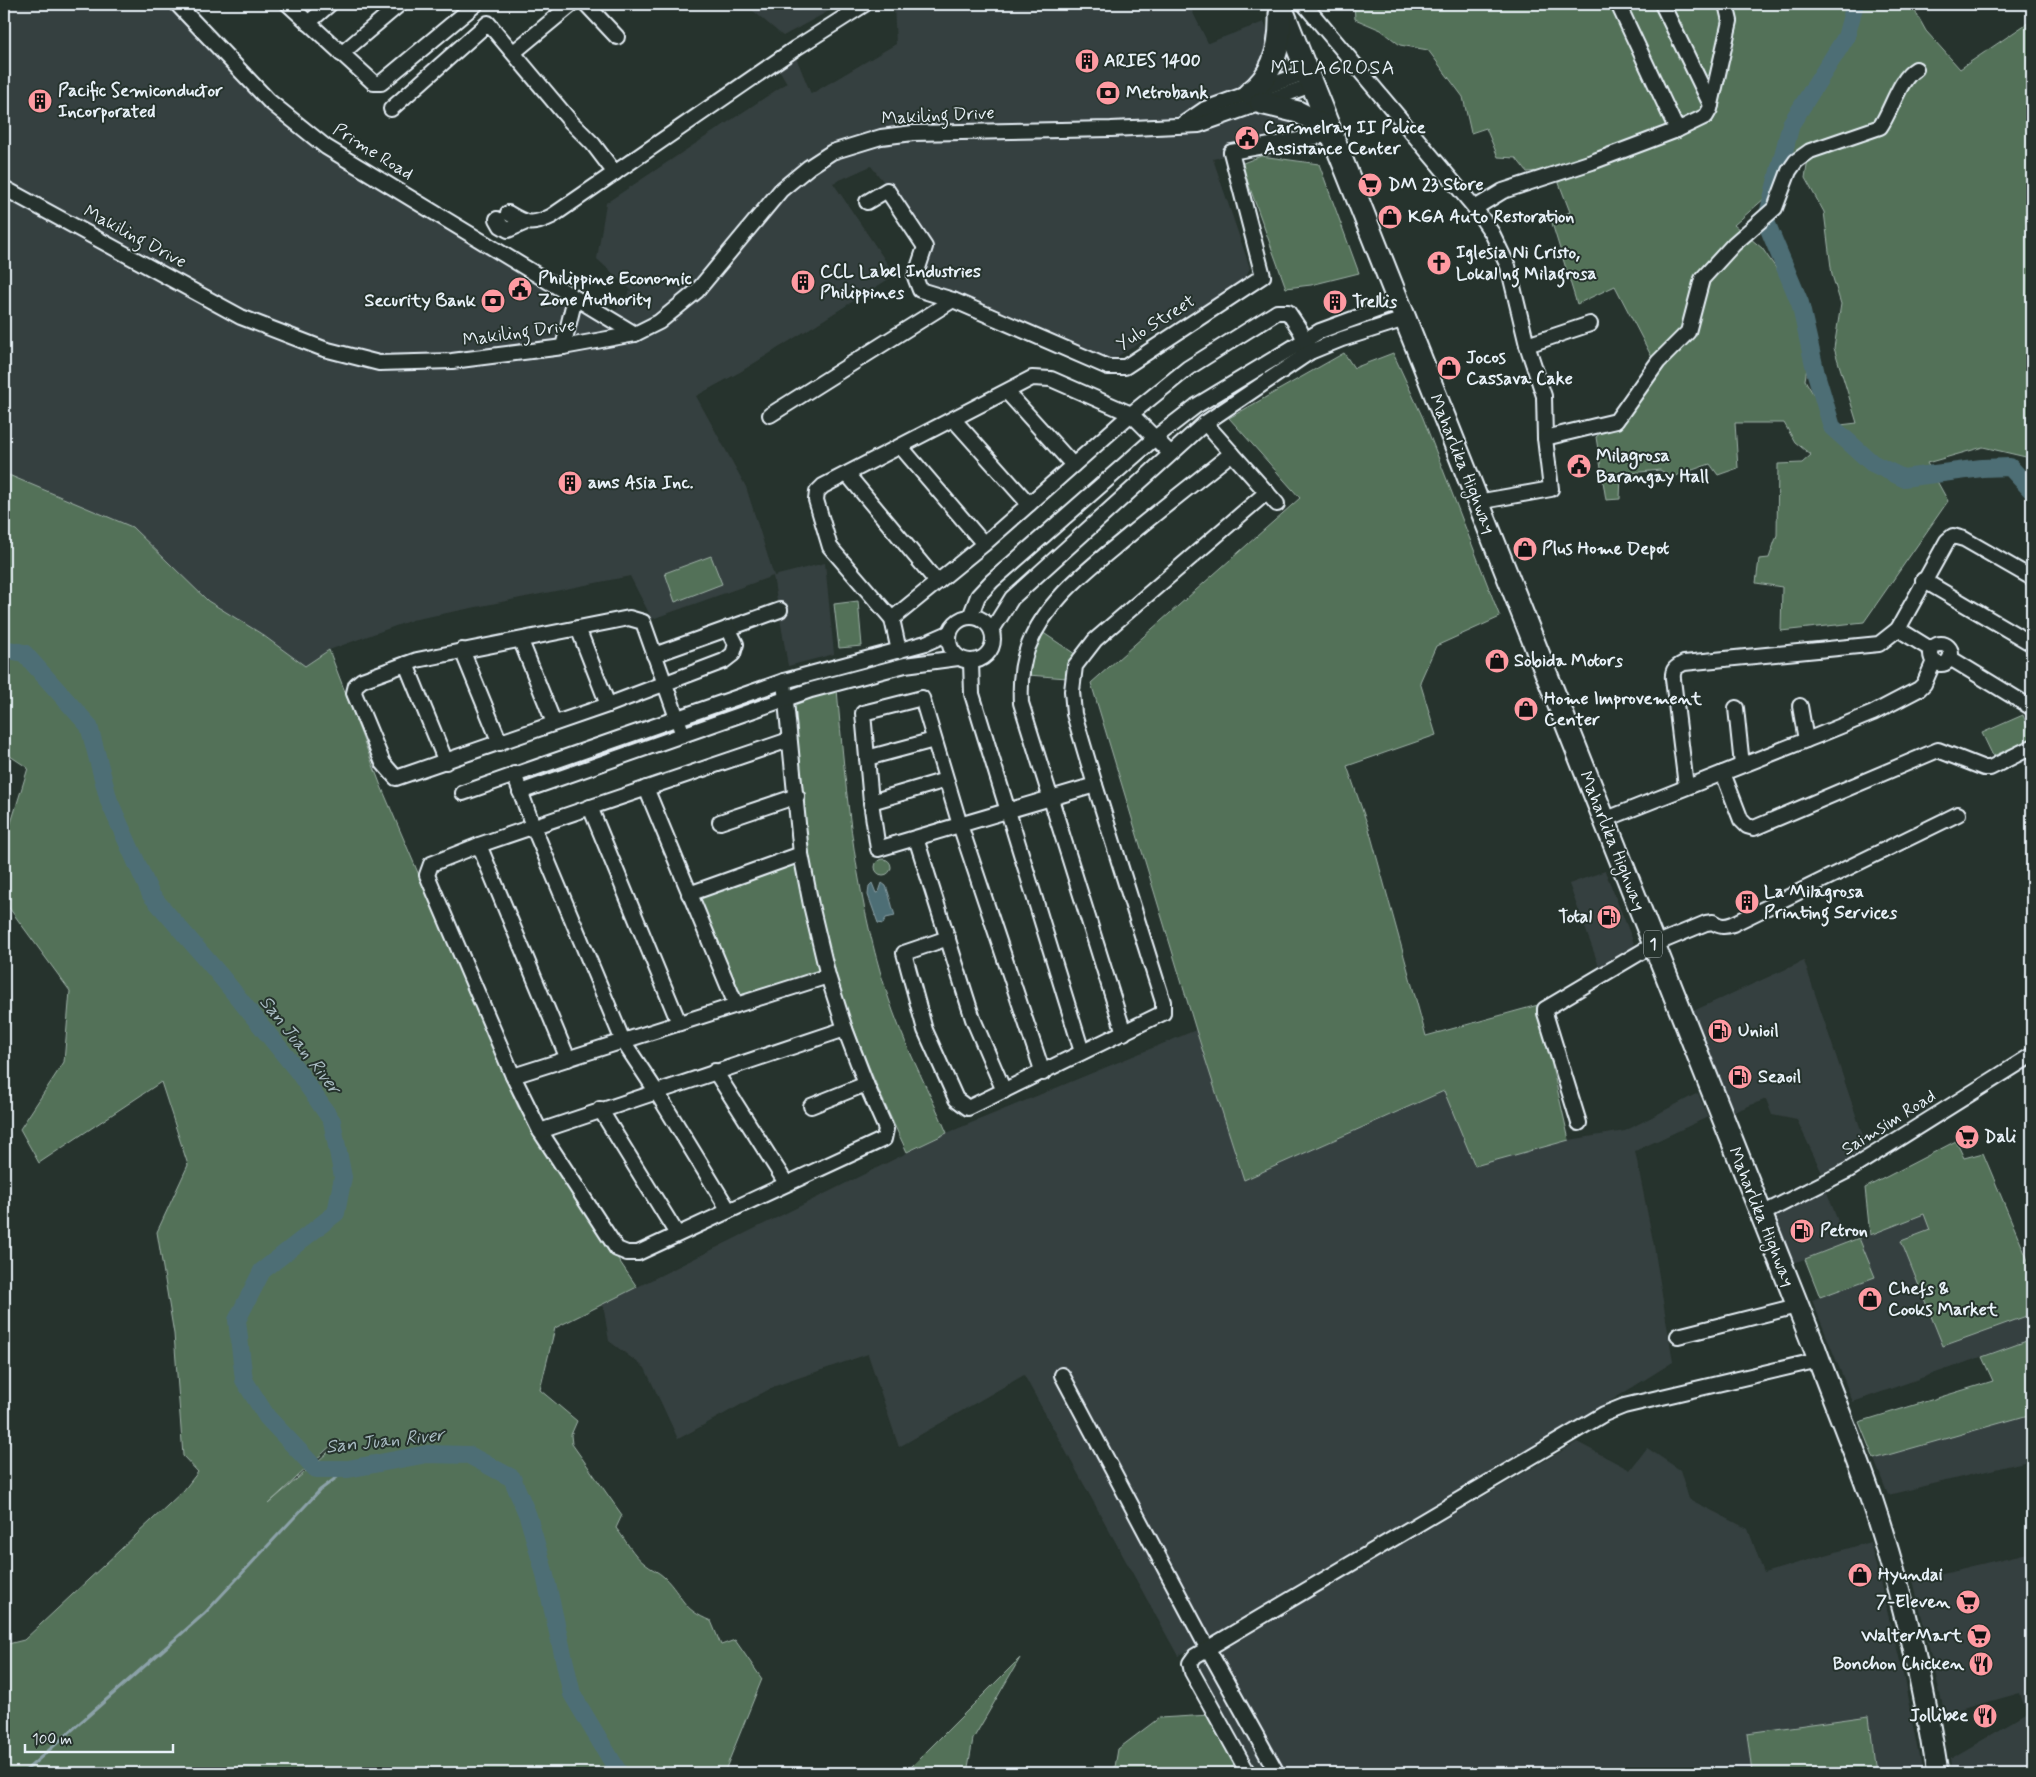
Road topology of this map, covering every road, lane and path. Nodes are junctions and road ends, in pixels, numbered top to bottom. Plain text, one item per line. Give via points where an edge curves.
1 (177, 4) edge
2 (288, 4) edge
3 (330, 4) edge
4 (400, 4) edge
5 (476, 4) edge
6 (572, 4) edge
7 (586, 4) edge
8 (865, 4) edge
9 (1280, 4) edge
10 (1304, 4) edge
11 (1618, 4) edge
12 (1662, 4) edge
13 (1726, 4) edge
14 (308, 23) junction
15 (617, 37) dead end
16 (514, 52) junction
17 (341, 54) junction
18 (1916, 69) dead end
19 (1310, 78) junction
20 (1256, 98) junction
21 (1711, 105) junction
22 (391, 109) dead end
23 (1677, 130) junction
24 (1330, 131) junction
25 (615, 173) junction
26 (4, 188) edge
27 (867, 202) dead end
28 (1475, 208) junction
29 (502, 216) dead end
30 (575, 298) junction
31 (953, 300) junction
32 (1402, 310) junction
33 (1590, 324) dead end
34 (636, 334) junction
35 (1304, 339) junction
36 (1528, 345) junction
37 (563, 347) junction
38 (1310, 352) junction
39 (1007, 392) junction
40 (1131, 414) junction
41 (770, 415) dead end
42 (954, 420) junction
43 (1205, 423) junction
44 (1156, 437) junction
45 (1545, 438) junction
46 (901, 448) junction
47 (1170, 453) junction
48 (1232, 453) junction
49 (1073, 465) junction
50 (847, 474) junction
51 (1267, 492) junction
52 (1477, 502) junction
53 (1029, 504) junction
54 (1278, 504) dead end
55 (984, 544) junction
56 (2032, 578) edge
57 (1923, 580) junction
58 (938, 582) junction
59 (780, 610) dead end
60 (970, 617) junction
61 (892, 619) junction
62 (578, 628) junction
63 (728, 628) junction
64 (992, 630) junction
65 (1898, 630) junction
66 (949, 633) junction
67 (521, 641) junction
68 (2032, 644) edge
69 (462, 650) junction
70 (899, 650) junction
71 (654, 655) junction
72 (1933, 655) junction
73 (958, 658) junction
74 (971, 662) junction
75 (406, 664) junction
76 (784, 681) junction
77 (664, 683) junction
78 (785, 698) junction
79 (608, 704) junction
80 (1800, 706) dead end
81 (1736, 708) dead end
82 (2032, 708) edge
83 (677, 718) junction
84 (554, 722) junction
85 (683, 735) junction
86 (789, 740) junction
87 (934, 740) junction
88 (1806, 740) junction
89 (500, 743) junction
90 (2032, 747) edge
91 (867, 758) junction
92 (446, 762) junction
93 (1742, 765) junction
94 (1723, 773) junction
95 (514, 774) junction
96 (946, 780) junction
97 (1094, 785) junction
98 (1686, 786) junction
99 (646, 788) junction
100 (520, 792) junction
101 (463, 793) dead end
102 (797, 796) junction
103 (1051, 798) junction
104 (871, 802) junction
105 (590, 807) junction
106 (1007, 811) junction
107 (1958, 814) dead end
108 (1604, 820) junction
109 (720, 822) dead end
110 (960, 825) junction
111 (533, 826) junction
112 (916, 838) junction
113 (479, 845) junction
114 (801, 854) junction
115 (689, 894) junction
116 (948, 938) junction
117 (1653, 945) junction
118 (828, 976) junction
119 (736, 1005) junction
120 (680, 1023) junction
121 (845, 1029) junction
122 (1124, 1033) junction
123 (623, 1041) junction
124 (1082, 1052) junction
125 (2032, 1055) edge
126 (568, 1059) junction
127 (715, 1072) junction
128 (1043, 1073) junction
129 (513, 1076) junction
130 (866, 1084) junction
131 (656, 1091) junction
132 (1004, 1091) junction
133 (811, 1106) dead end
134 (600, 1109) junction
135 (1579, 1123) dead end
136 (540, 1130) junction
137 (786, 1183) junction
138 (728, 1209) junction
139 (1760, 1214) junction
140 (677, 1234) junction
141 (1797, 1306) junction
142 (1678, 1336) dead end
143 (1819, 1360) junction
144 (1062, 1375) dead end
145 (1208, 1649) junction
146 (1248, 1773) edge
147 (1278, 1773) edge
148 (1937, 1773) edge

1 - 30 street, Prime Road via 269,101 326,147
2 - 14 street
3 - 14 street
4 - 17 street
5 - 17 street via 381,83 369,81
6 - 16 street
7 - 15 street
8 - 25 street
9 - 19 highway, Maharlika Highway / 1
9 - 20 highway via 1280,41
10 - 28 street
11 - 23 street
12 - 21 street
13 - 21 street via 1730,21
14 - 17 street
16 - 22 street via 488,23
16 - 25 street
18 - 45 street via 1907,74 1880,127 1810,151 1796,161 1775,208 1702,279 1688,332 1658,362 1616,421
19 - 20 street, Makiling Drive
19 - 24 highway, Maharlika Highway / 1
20 - 24 highway via 1298,112
20 - 34 street, Makiling Drive via 1205,109 1183,124 1112,129 913,133 881,137 832,152 781,190 697,291 659,322
21 - 23 street via 1706,116
23 - 28 street via 1503,190
24 - 31 street, Yulo Street via 1231,152 1263,276 1125,367 1108,367
24 - 32 highway, Maharlika Highway / 1
25 - 29 street via 544,221 524,223
26 - 37 street, Makiling Drive via 241,317 334,352 379,363 452,362
27 - 31 street, Yulo Street via 886,190 925,247 915,277 920,290
28 - 36 street via 1508,266
30 - 34 street, Prime Road
30 - 37 street
31 - 41 street
32 - 35 street via 1334,324
32 - 38 street
32 - 52 highway, Maharlika Highway / 1
33 - 36 street
34 - 37 street, Makiling Drive
35 - 38 street
35 - 40 street via 1288,312 1277,312 1188,368
35 - 44 street via 1196,406
36 - 45 street via 1544,396
38 - 43 street
39 - 40 street via 1032,378 1050,379
39 - 42 street
39 - 49 street
40 - 44 street
40 - 49 street
42 - 46 street
42 - 53 street
43 - 47 street
43 - 48 street
44 - 47 street
44 - 60 street via 992,582 978,596
45 - 52 street via 1551,489
46 - 50 street
46 - 55 street
47 - 64 street via 1012,598
48 - 51 street
48 - 103 street via 1101,559 1061,595 1038,626 1020,679 1021,703
49 - 53 street
50 - 58 street
50 - 61 street via 822,486 817,492 816,500 830,547
51 - 54 street
51 - 97 street via 1094,640 1075,666 1074,714
52 - 108 highway, Maharlika Highway / 1
53 - 55 street
55 - 58 street
56 - 57 street via 1964,539 1953,536
57 - 65 street
57 - 68 street
58 - 61 street
59 - 63 street
60 - 64 street via 983,620
60 - 66 street via 957,621
61 - 70 street
62 - 67 street
62 - 71 street via 629,618 643,622
62 - 79 street
63 - 71 street
63 - 77 street via 736,644 733,654 724,661
64 - 74 street via 993,645 985,657
65 - 72 street
65 - 98 street via 1871,646 1684,663 1676,667 1673,679
66 - 70 street
66 - 73 street via 949,647
67 - 69 street
67 - 84 street
69 - 75 street
69 - 89 street
70 - 76 street
71 - 77 street
72 - 82 street via 1940,664 1950,658
72 - 88 street via 1924,684 1919,689
73 - 74 street
73 - 78 street via 906,665
74 - 106 street via 972,694
75 - 92 street
75 - 92 street via 362,680 354,693 391,775 396,778
76 - 78 street
76 - 83 street
77 - 79 street
77 - 83 street
78 - 85 street
78 - 86 street
79 - 84 street
80 - 88 street
81 - 93 street
83 - 85 street
83 - 95 street
84 - 89 street
85 - 100 street
86 - 99 street
86 - 102 street
87 - 91 street
87 - 91 street via 922,698 864,713
87 - 96 street
88 - 93 street
89 - 92 street
90 - 94 street via 1990,768 1938,750 1754,828 1741,820
91 - 104 street
93 - 94 street
94 - 98 street
95 - 100 street
95 - 101 street
96 - 104 street
96 - 110 street
97 - 103 street
97 - 122 street via 1164,1002 1163,1014 1158,1018
98 - 108 street
99 - 105 street
99 - 115 street
100 - 111 street
102 - 109 street
102 - 114 street
103 - 106 street
103 - 122 street
104 - 112 street via 878,849
105 - 111 street
105 - 120 street
106 - 110 street
106 - 124 street
107 - 117 street via 1726,927 1706,923
108 - 117 highway, Maharlika Highway / 1
110 - 112 street
110 - 128 street
111 - 113 street
111 - 123 street
112 - 116 street
113 - 126 street
113 - 129 street via 431,864 427,875
114 - 115 street
114 - 118 street
115 - 119 street
116 - 132 street via 973,1019
116 - 132 street via 904,953 925,1030 956,1099 968,1108
117 - 135 street via 1545,1009
117 - 139 highway, Maharlika Highway / 1
118 - 119 street
118 - 121 street
119 - 120 street
120 - 123 street
121 - 127 street
121 - 130 street
122 - 124 street
123 - 126 street
123 - 131 street
124 - 128 street
125 - 139 street, Saimsim Road via 1847,1171
126 - 129 street
127 - 131 street
127 - 137 street
128 - 132 street
129 - 136 street
130 - 133 street
130 - 137 street via 886,1129 884,1139
131 - 134 street
131 - 138 street
134 - 136 street
134 - 140 street
136 - 140 street via 617,1249 638,1253
137 - 138 street
138 - 140 street
139 - 141 highway, Maharlika Highway / 1
141 - 142 street
141 - 143 highway, Maharlika Highway / 1
143 - 145 street via 1624,1406 1604,1414
143 - 148 highway, Maharlika Highway / 1 via 1887,1548 1918,1666
144 - 145 street
145 - 146 street via 1190,1663 1192,1672
145 - 147 street

